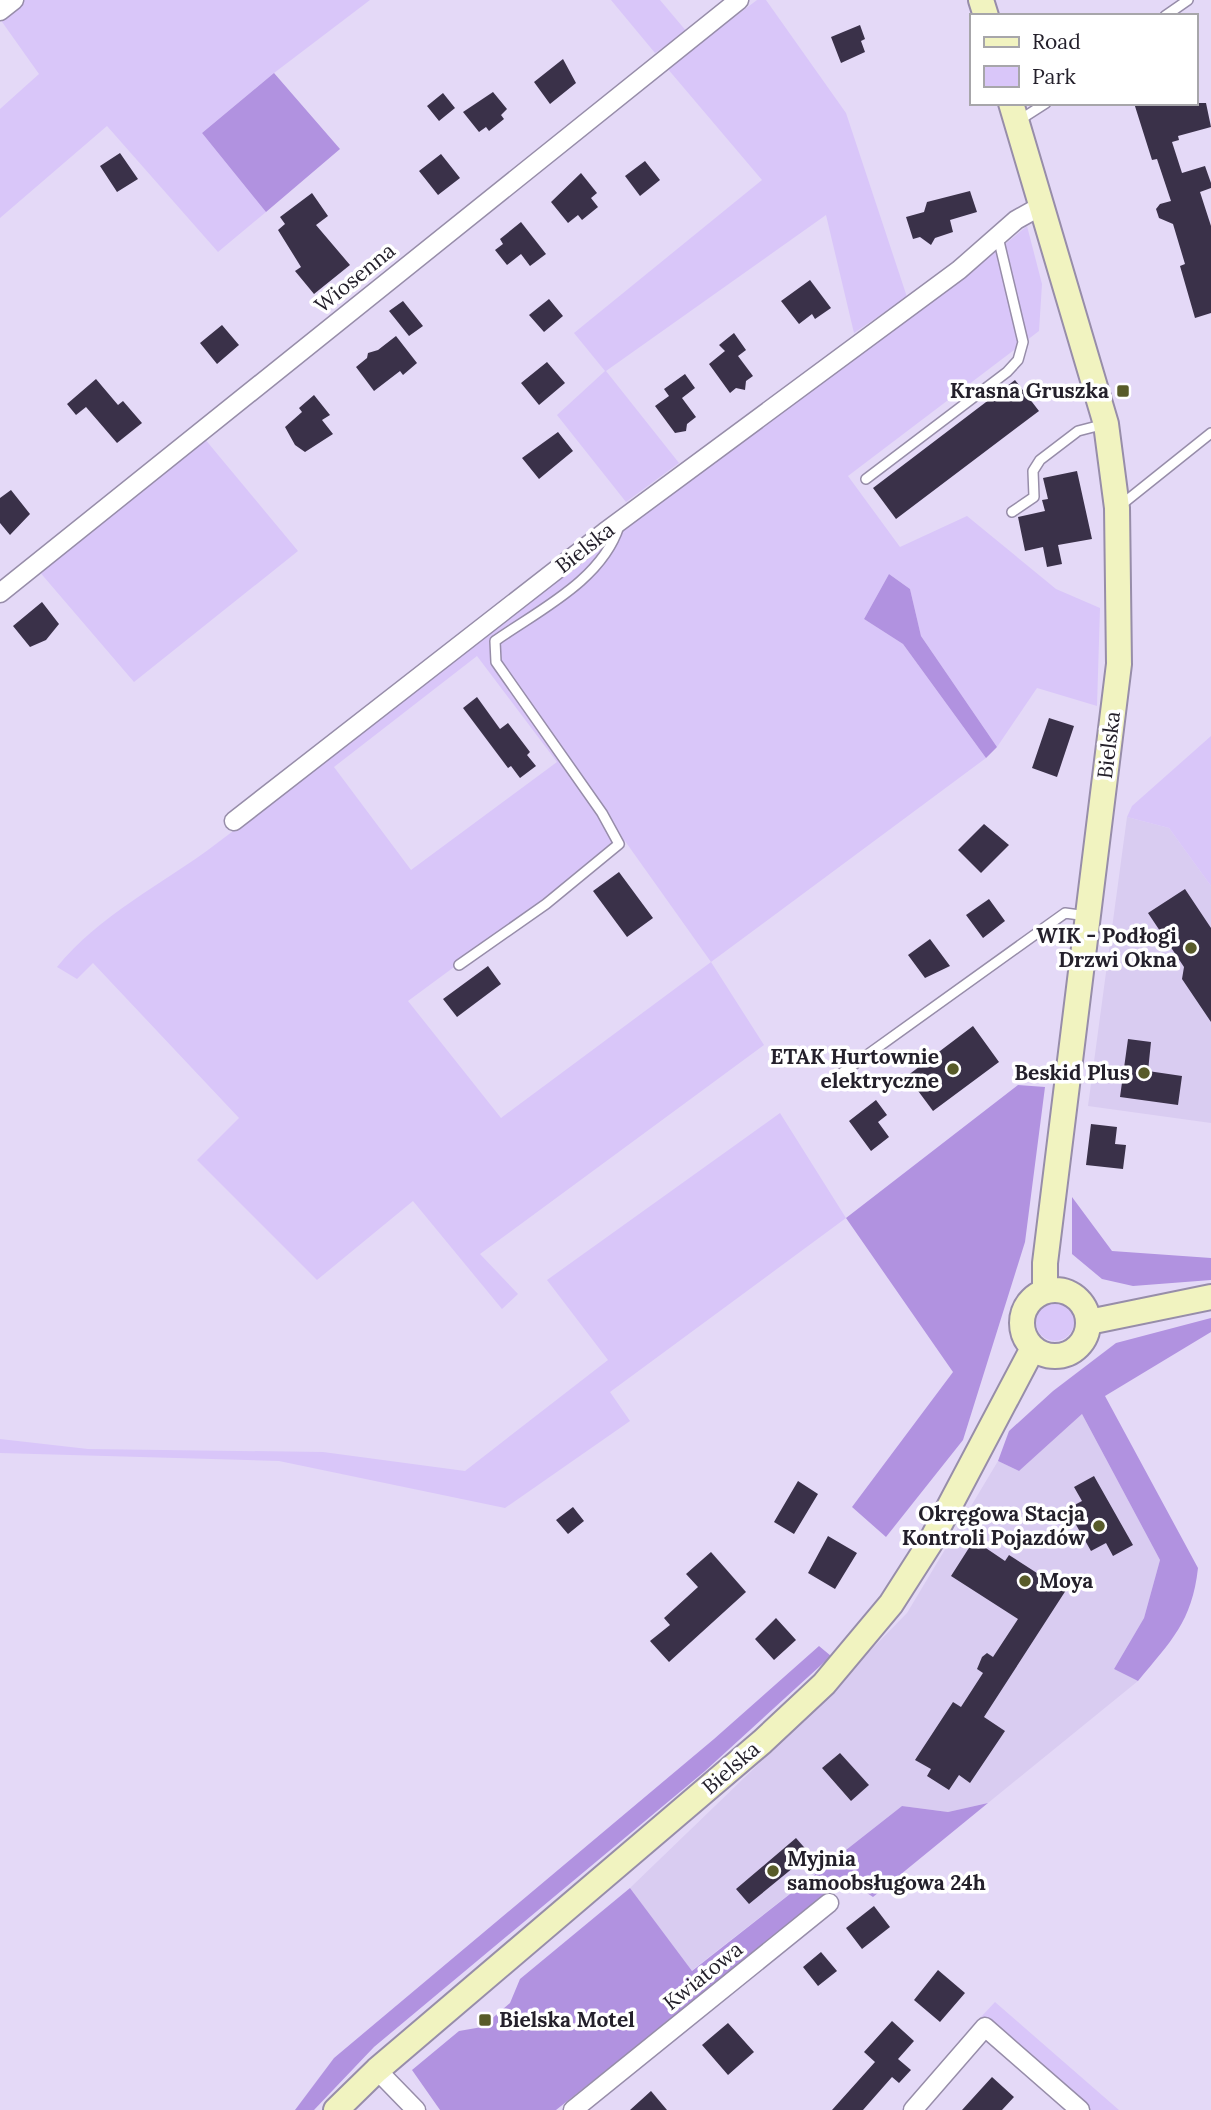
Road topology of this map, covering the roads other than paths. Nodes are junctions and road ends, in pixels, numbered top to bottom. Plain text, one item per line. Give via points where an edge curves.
1 (14, 0) edge
2 (739, 0) edge
3 (1188, 0) edge
4 (0, 11) edge
5 (1168, 14) edge
6 (1039, 105) edge
7 (1014, 112) edge
8 (1041, 206) junction
9 (998, 237) junction
10 (1106, 424) junction
11 (1211, 433) edge
12 (866, 479) dead end
13 (1117, 508) junction
14 (1012, 512) dead end
15 (621, 520) junction
16 (0, 593) edge
17 (234, 821) dead end
18 (1087, 916) junction
19 (458, 965) dead end
20 (842, 1073) dead end
21 (1045, 1291) junction
22 (1211, 1297) edge
23 (1089, 1322) junction
24 (1033, 1348) junction
25 (829, 1903) dead end
26 (377, 2070) junction
27 (336, 2110) edge
28 (416, 2110) edge
29 (573, 2110) edge
30 (913, 2110) edge
31 (1080, 2110) edge

1 - 4 street
2 - 16 street, Wiosenna
3 - 5 lane
6 - 7 lane
7 - 8 street, Bielska
8 - 9 street, Bielska
8 - 10 street, Bielska
9 - 12 lane via 1023,342 1018,360
9 - 15 street, Bielska via 960,270
10 - 13 street, Bielska
10 - 14 lane via 1078,431 1040,460 1032,471 1034,497
11 - 13 lane
13 - 18 street, Bielska via 1119,664
15 - 17 street, Bielska
15 - 19 lane via 612,545 581,581 495,641 496,662 619,844 546,904
18 - 20 lane via 1065,913
18 - 21 street, Bielska
21 - 23 street via 1074,1295 1082,1302
21 - 24 street via 1028,1302 1021,1321
22 - 23 street
23 - 24 street via 1074,1351 1053,1357
24 - 26 street, Bielska via 930,1544 891,1604 824,1684
25 - 29 street, Kwiatowa
26 - 27 street, Bielska
26 - 28 street
30 - 31 street via 985,2027

